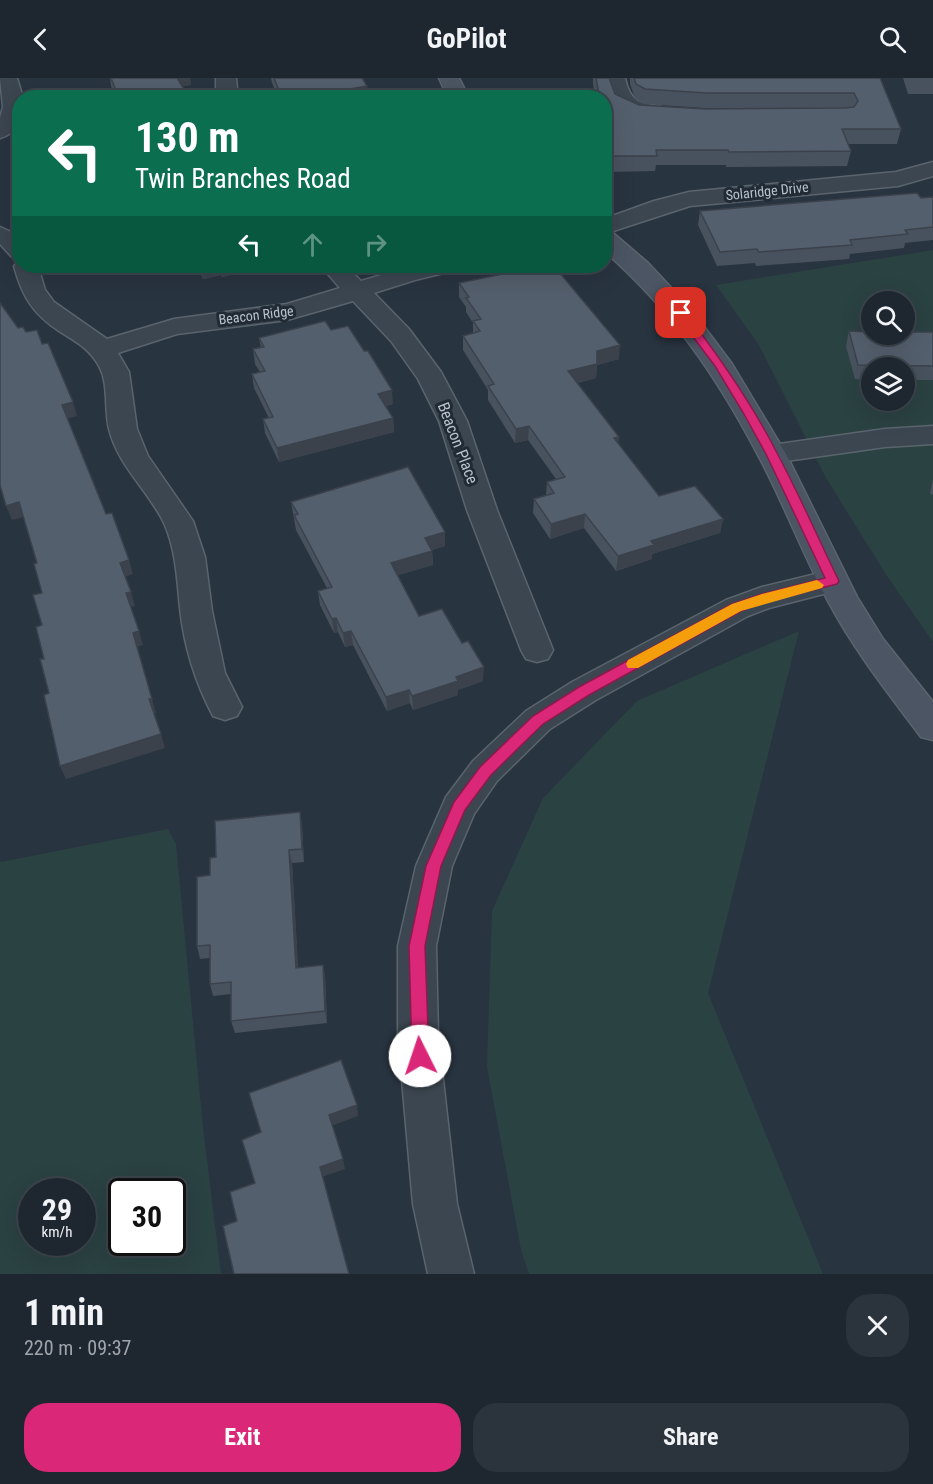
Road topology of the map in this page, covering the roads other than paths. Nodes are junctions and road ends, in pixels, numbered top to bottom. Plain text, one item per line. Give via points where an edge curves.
1 (7, 78) edge
2 (615, 78) edge
3 (12, 93) edge
4 (683, 115) edge
5 (12, 116) edge
6 (0, 131) edge
7 (933, 170) edge
8 (612, 223) edge
9 (612, 245) edge
10 (28, 273) edge
11 (340, 273) edge
12 (408, 273) edge
13 (357, 290) junction
14 (103, 350) junction
15 (933, 435) edge
16 (772, 454) junction
17 (832, 581) junction
18 (537, 650) dead end
19 (225, 707) dead end
20 (933, 727) edge
21 (451, 1274) edge

1 - 3 street
2 - 4 street via 624,103 638,112
5 - 6 street
7 - 8 street, Solaridge Drive via 898,179 689,199
9 - 16 main road via 681,313 719,364
10 - 14 street via 33,291 45,307
11 - 13 street, Beacon Place
12 - 13 street, Beacon Ridge
13 - 14 street, Beacon Ridge via 267,316 170,327
13 - 18 street, Beacon Place via 400,335 453,421 482,510
14 - 19 street via 116,372 123,429 134,458 178,521 190,557 209,673
15 - 16 street
16 - 17 main road
17 - 20 main road via 872,648
17 - 21 street via 737,608 584,691 538,720 485,771 459,807 434,866 417,946 418,1035 435,1204

